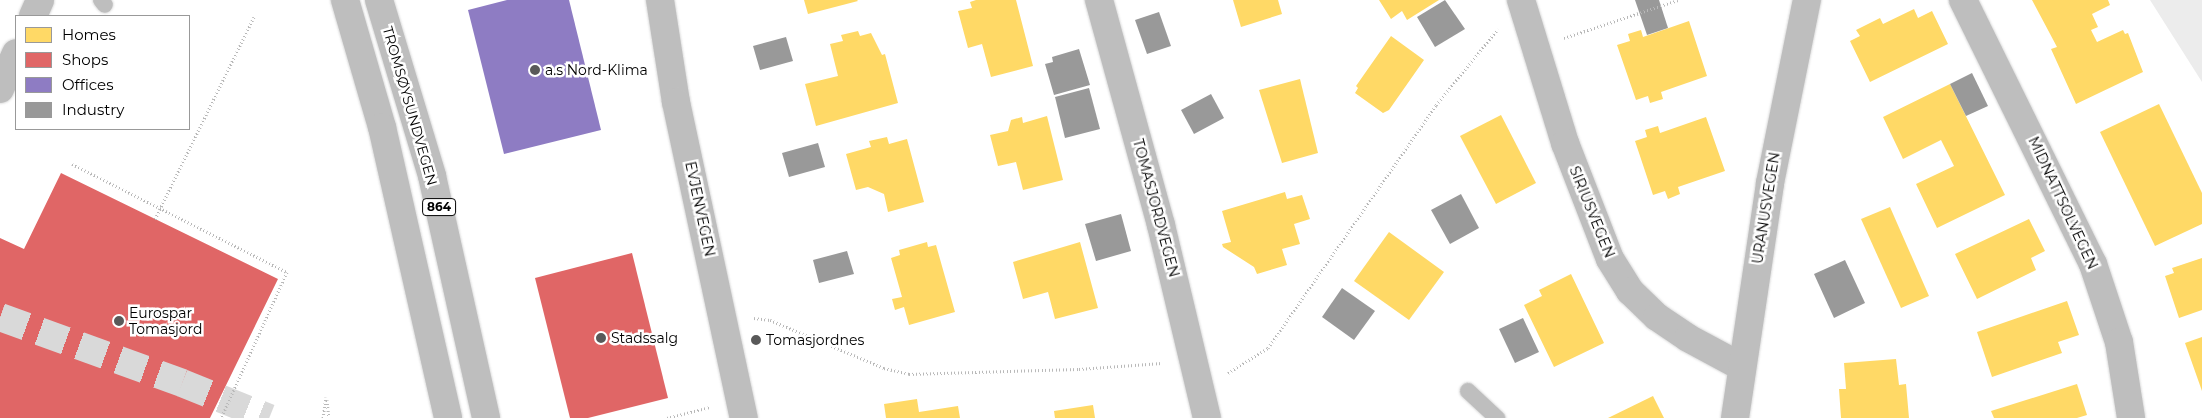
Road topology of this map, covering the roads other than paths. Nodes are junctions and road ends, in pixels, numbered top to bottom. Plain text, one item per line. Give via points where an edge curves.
1 (40, 0) edge
2 (345, 0) edge
3 (379, 0) edge
4 (660, 0) edge
5 (1099, 0) edge
6 (1521, 0) edge
7 (1808, 0) edge
8 (1963, 0) edge
9 (32, 15) edge
10 (15, 55) edge
11 (0, 89) edge
12 (1742, 367) junction
13 (1468, 391) dead end
14 (448, 418) edge
15 (486, 418) edge
16 (744, 418) edge
17 (1207, 418) edge
18 (1497, 418) edge
19 (1735, 418) edge
20 (2131, 418) edge

1 - 9 street
2 - 14 street, 864 via 382,127
3 - 15 street, TROMSØYSUNDVEGEN / 864 via 432,176
4 - 16 street, EVJENVEGEN via 676,102
5 - 17 street, TOMASJORDVEGEN via 1161,225
6 - 12 street, SIRIUSVEGEN via 1568,151 1610,259 1630,291 1657,317
7 - 12 street, URANUSVEGEN via 1771,174
8 - 20 street, MIDNATTSOLVEGEN via 2093,264 2119,342
10 - 11 street
12 - 19 street, URANUSVEGEN
13 - 18 lane

